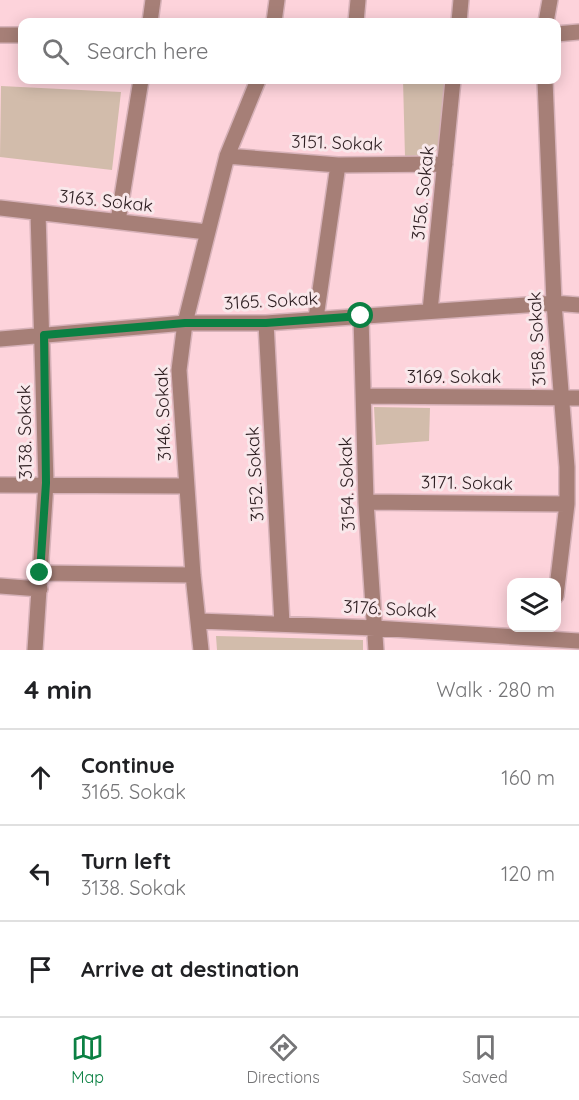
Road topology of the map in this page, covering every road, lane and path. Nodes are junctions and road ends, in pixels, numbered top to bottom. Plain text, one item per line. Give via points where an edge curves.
1 (153, 0) edge
2 (276, 0) edge
3 (358, 0) edge
4 (461, 0) edge
5 (550, 0) edge
6 (151, 18) edge
7 (274, 18) edge
8 (356, 18) edge
9 (459, 18) edge
10 (547, 18) edge
11 (579, 32) edge
12 (561, 34) edge
13 (0, 35) edge
14 (18, 35) edge
15 (140, 84) edge
16 (256, 84) edge
17 (453, 84) edge
18 (546, 84) edge
19 (227, 156) junction
20 (445, 164) junction
21 (338, 165) junction
22 (0, 208) edge
23 (38, 213) junction
24 (118, 221) junction
25 (207, 232) junction
26 (554, 303) junction
27 (579, 305) edge
28 (430, 311) junction
29 (361, 316) junction
30 (316, 318) junction
31 (185, 323) junction
32 (266, 323) junction
33 (44, 335) junction
34 (0, 339) edge
35 (364, 396) junction
36 (560, 396) junction
37 (579, 398) edge
38 (46, 483) junction
39 (0, 485) edge
40 (186, 486) junction
41 (366, 502) junction
42 (567, 504) junction
43 (40, 573) junction
44 (193, 575) junction
45 (558, 578) edge
46 (0, 586) edge
47 (40, 589) junction
48 (199, 621) junction
49 (282, 624) junction
50 (375, 628) junction
51 (507, 631) edge
52 (553, 632) edge
53 (579, 641) edge
54 (35, 650) edge
55 (201, 650) edge
56 (376, 650) edge

1 - 6 street
2 - 7 street
3 - 8 street
4 - 9 street
5 - 10 street
11 - 12 street
13 - 14 street
15 - 24 street
16 - 19 street, 3146. Sokak
17 - 20 street, 3156. Sokak
18 - 26 street, 3158. Sokak
19 - 21 street, 3151. Sokak
19 - 25 street, 3146. Sokak
20 - 21 street, 3151. Sokak
20 - 28 street, 3156. Sokak
21 - 30 street
22 - 23 street, 3163. Sokak
23 - 24 street, 3163. Sokak
23 - 33 street, 3138. Sokak
24 - 25 street, 3163. Sokak
25 - 31 street, 3146. Sokak
26 - 27 street, 3165. Sokak
26 - 28 street, 3165. Sokak
26 - 36 street, 3158. Sokak
28 - 29 street, 3165. Sokak
29 - 30 street, 3165. Sokak
29 - 35 street, 3154. Sokak
30 - 32 street, 3165. Sokak
31 - 32 street, 3165. Sokak
31 - 33 street, 3165. Sokak
31 - 40 street, 3146. Sokak via 179,370
32 - 49 street, 3152. Sokak
33 - 34 street, 3165. Sokak
33 - 38 street, 3138. Sokak
35 - 36 street, 3169. Sokak
35 - 41 street, 3154. Sokak
36 - 37 street, 3169. Sokak
36 - 42 street, 3158. Sokak
38 - 39 street
38 - 40 street
38 - 43 street, 3138. Sokak
40 - 44 street, 3146. Sokak
41 - 42 street, 3171. Sokak
41 - 50 street, 3154. Sokak
42 - 45 street, 3158. Sokak
43 - 44 street
43 - 47 street, 3138. Sokak
44 - 48 street, 3146. Sokak
46 - 47 street
47 - 54 street, 3138. Sokak
48 - 49 street, 3176. Sokak
48 - 55 street, 3146. Sokak
49 - 50 street, 3176. Sokak
50 - 51 street, 3176. Sokak
50 - 56 street, 3154. Sokak
52 - 53 street, 3176. Sokak

